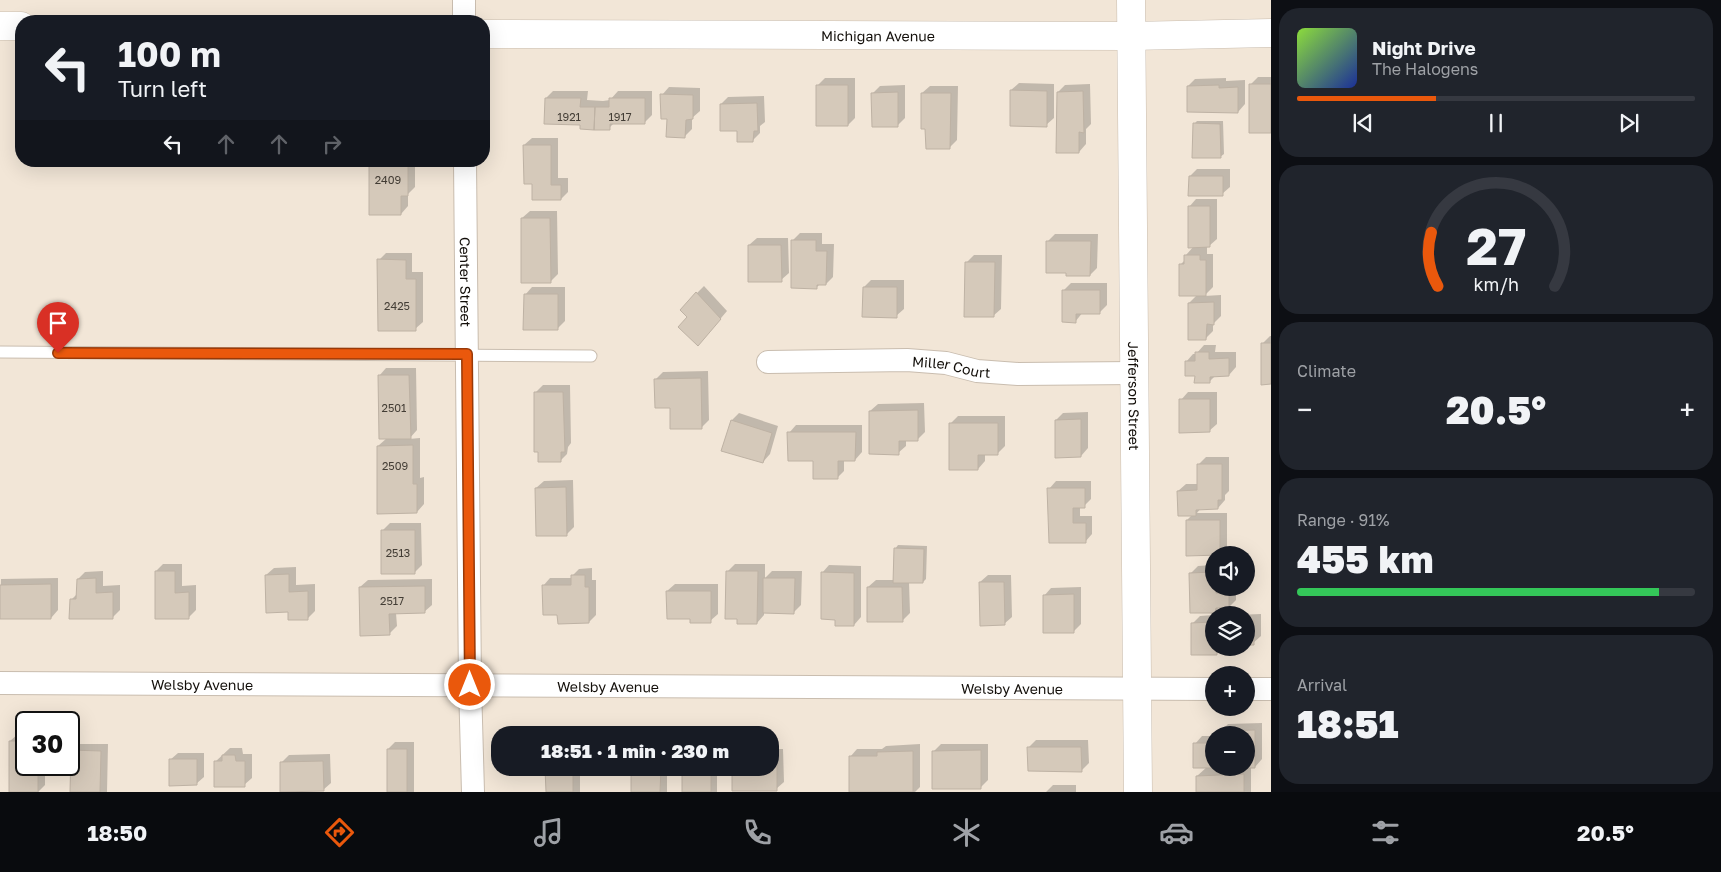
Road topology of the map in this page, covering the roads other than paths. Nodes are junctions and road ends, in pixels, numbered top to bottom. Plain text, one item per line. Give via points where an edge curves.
1 (464, 0) edge
2 (1131, 0) edge
3 (464, 15) edge
4 (0, 26) edge
5 (15, 26) edge
6 (1271, 33) edge
7 (490, 34) edge
8 (1131, 36) junction
9 (465, 167) edge
10 (0, 352) edge
11 (467, 354) junction
12 (591, 356) dead end
13 (768, 362) dead end
14 (1135, 373) junction
15 (0, 683) edge
16 (470, 685) junction
17 (1271, 688) edge
18 (1136, 689) junction
19 (1205, 689) edge
20 (1255, 689) edge
21 (473, 792) edge
22 (1138, 792) edge

1 - 3 street
2 - 8 street, Jefferson Street
4 - 5 street
6 - 8 street, Michigan Avenue
7 - 8 street, Michigan Avenue
8 - 14 street, Jefferson Street
9 - 11 street, Center Street
10 - 11 lane
11 - 12 lane
11 - 16 street, Center Street
13 - 14 street, Miller Court via 908,360 1018,374
14 - 18 street, Jefferson Street
15 - 16 street, Welsby Avenue
16 - 18 street, Welsby Avenue
16 - 21 street, Center Street
17 - 20 street
18 - 19 street, Welsby Avenue
18 - 22 street, Jefferson Street

